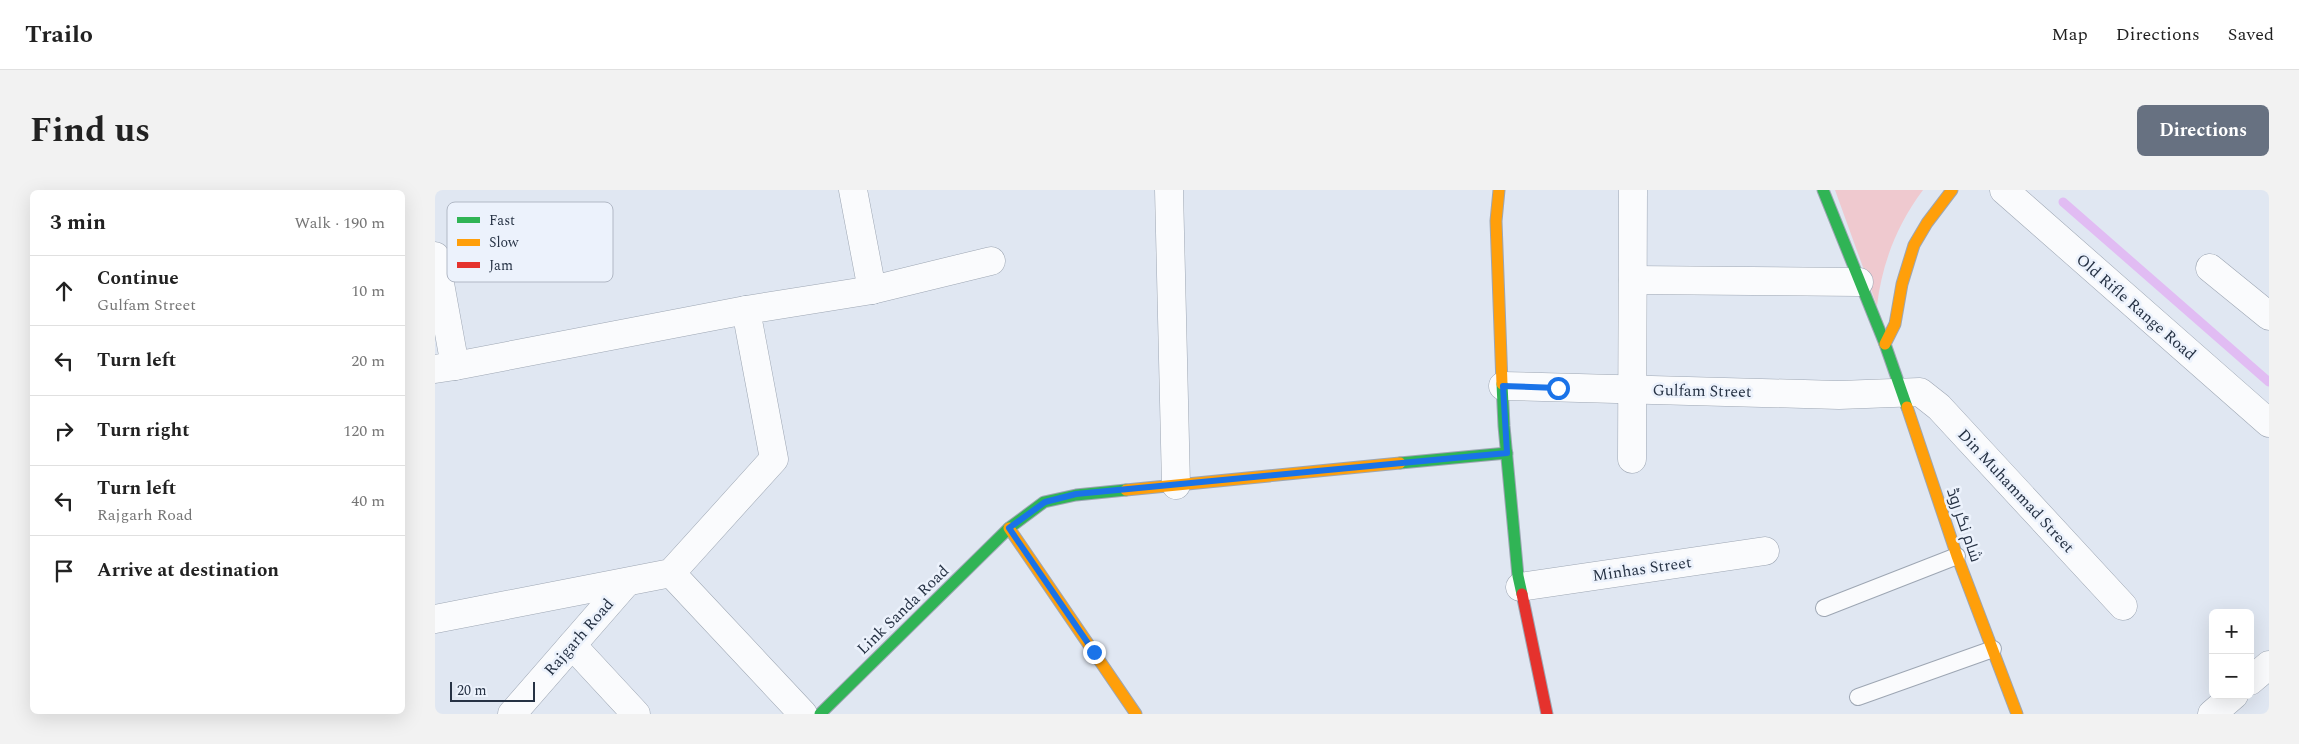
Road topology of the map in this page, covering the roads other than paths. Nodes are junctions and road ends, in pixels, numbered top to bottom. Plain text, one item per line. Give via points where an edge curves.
1 (853, 190) edge
2 (1169, 190) edge
3 (1499, 190) edge
4 (1633, 190) edge
5 (1823, 190) edge
6 (1952, 190) edge
7 (2004, 190) edge
8 (435, 256) edge
9 (991, 262) dead end
10 (2210, 268) dead end
11 (1633, 280) junction
12 (1859, 282) junction
13 (872, 290) junction
14 (746, 310) junction
15 (2269, 316) edge
16 (1885, 344) junction
17 (445, 367) edge
18 (1503, 386) junction
19 (1633, 390) junction
20 (1901, 391) junction
21 (2269, 423) edge
22 (1507, 453) junction
23 (1632, 459) dead end
24 (1176, 485) junction
25 (1009, 528) junction
26 (1765, 551) dead end
27 (1957, 556) junction
28 (671, 573) junction
29 (625, 583) junction
30 (1520, 587) junction
31 (2123, 606) dead end
32 (1824, 608) dead end
33 (435, 620) edge
34 (572, 645) junction
35 (1993, 649) junction
36 (2269, 665) edge
37 (2254, 678) edge
38 (1858, 697) dead end
39 (2230, 699) edge
40 (512, 714) edge
41 (636, 714) edge
42 (803, 714) edge
43 (820, 714) edge
44 (1136, 714) edge
45 (1547, 714) edge
46 (2017, 714) edge
47 (2213, 714) edge

1 - 13 street
2 - 24 street
3 - 18 street via 1496,221
4 - 11 street
5 - 12 street, شام نگر روڈ
6 - 16 street via 1914,245 1902,284 1895,324
7 - 21 street, Old Rifle Range Road
8 - 17 street
9 - 13 street
10 - 15 street
11 - 12 street
11 - 19 street
12 - 16 street, شام نگر روڈ
13 - 14 street
14 - 17 street
14 - 28 street via 774,458
16 - 20 street, شام نگر روڈ
18 - 19 street, Gulfam Street
18 - 22 street
19 - 20 street, Gulfam Street via 1839,394
19 - 23 street
20 - 27 street, شام نگر روڈ
20 - 31 street, Din Muhammad Street via 1921,392 1939,407
22 - 24 street, Link Sanda Road
22 - 30 street
24 - 25 street, Link Sanda Road via 1076,494 1045,502
25 - 43 street, Link Sanda Road
25 - 44 street
26 - 30 street, Minhas Street
27 - 32 lane
27 - 35 street, شام نگر روڈ
28 - 29 street
28 - 42 street
29 - 33 street
29 - 34 street, Rajgarh Road
30 - 45 street
34 - 40 street, Rajgarh Road
34 - 41 street
35 - 38 lane
35 - 46 street, شام نگر روڈ
36 - 37 street
39 - 47 street

